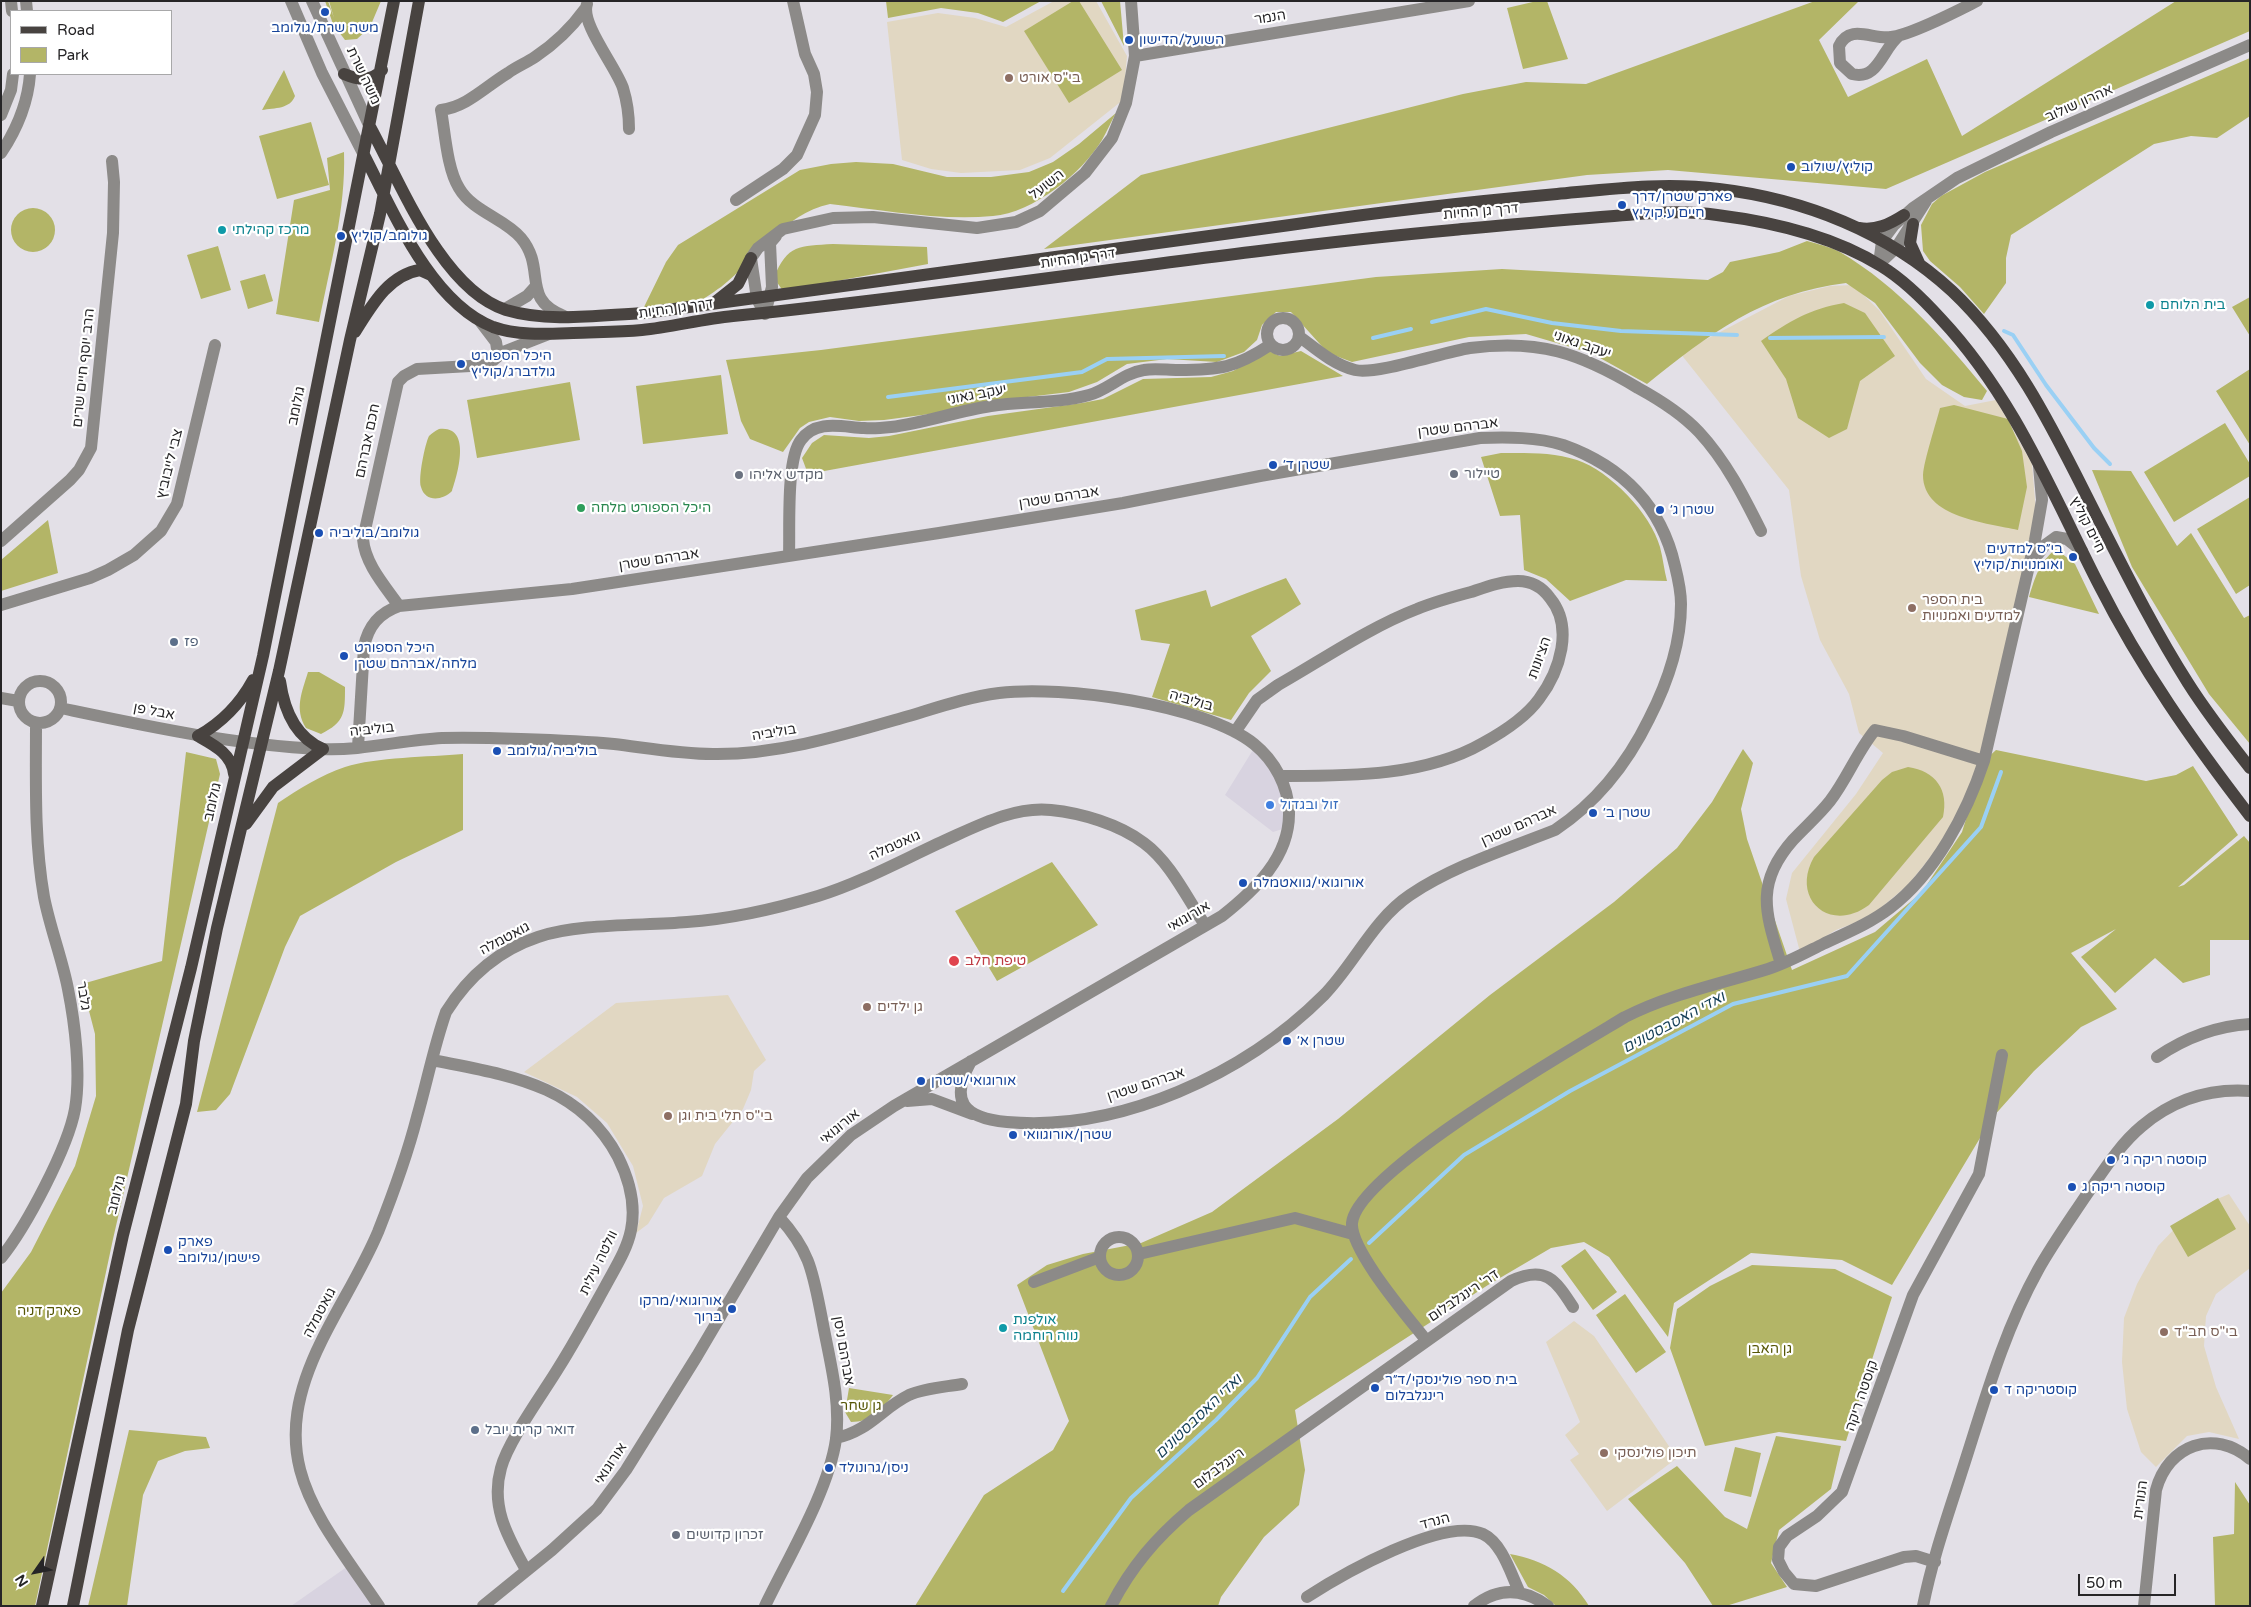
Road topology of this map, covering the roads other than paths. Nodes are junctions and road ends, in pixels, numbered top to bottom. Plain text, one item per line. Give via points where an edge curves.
1 (291, 1) edge
2 (312, 1) edge
3 (394, 1) edge
4 (419, 1) edge
5 (794, 1) edge
6 (1131, 1) edge
7 (1469, 1) edge
8 (1977, 1) edge
9 (586, 5) edge
10 (1900, 35) junction
11 (2250, 46) edge
12 (1135, 56) junction
13 (382, 70) junction
14 (344, 74) junction
15 (13, 75) edge
16 (30, 75) edge
17 (1, 115) edge
18 (369, 125) junction
19 (629, 129) dead end
20 (1, 153) edge
21 (364, 155) junction
22 (112, 161) dead end
23 (390, 162) junction
24 (384, 193) junction
25 (736, 200) dead end
26 (1908, 220) junction
27 (1857, 227) junction
28 (783, 229) junction
29 (1882, 241) junction
30 (1896, 248) junction
31 (751, 258) junction
32 (1879, 264) junction
33 (1924, 268) junction
34 (431, 275) junction
35 (536, 286) junction
36 (763, 298) junction
37 (712, 304) junction
38 (505, 309) junction
39 (765, 314) junction
40 (564, 316) junction
41 (479, 320) junction
42 (550, 334) junction
43 (1300, 337) junction
44 (350, 340) junction
45 (215, 345) dead end
46 (1270, 345) junction
47 (498, 355) junction
48 (2038, 464) junction
49 (1761, 532) dead end
50 (1, 541) edge
51 (2085, 555) junction
52 (789, 556) junction
53 (2029, 568) junction
54 (1, 605) edge
55 (399, 606) junction
56 (263, 656) junction
57 (279, 671) junction
58 (1, 698) edge
59 (18, 700) junction
60 (60, 708) junction
61 (36, 723) junction
62 (1235, 732) junction
63 (198, 736) junction
64 (243, 740) junction
65 (262, 743) junction
66 (358, 748) junction
67 (323, 749) junction
68 (1984, 760) junction
69 (2250, 768) edge
70 (235, 776) junction
71 (1280, 776) junction
72 (2250, 816) edge
73 (240, 832) junction
74 (1205, 926) junction
75 (1782, 964) junction
76 (2250, 1024) edge
77 (2002, 1055) dead end
78 (2157, 1057) dead end
79 (432, 1060) junction
80 (971, 1061) junction
81 (2250, 1091) edge
82 (902, 1101) junction
83 (980, 1119) junction
84 (780, 1217) junction
85 (1353, 1234) junction
86 (1138, 1254) junction
87 (1100, 1257) junction
88 (1, 1258) edge
89 (1034, 1282) dead end
90 (1573, 1308) dead end
91 (1426, 1340) junction
92 (1369, 1380) joint
93 (962, 1384) dead end
94 (836, 1438) junction
95 (2250, 1459) edge
96 (1935, 1562) junction
97 (526, 1570) junction
98 (1519, 1592) junction
99 (1307, 1597) dead end
100 (42, 1606) edge
101 (73, 1606) edge
102 (379, 1606) edge
103 (483, 1606) edge
104 (765, 1606) edge
105 (1111, 1606) edge
106 (1474, 1606) edge
107 (1548, 1606) edge
108 (1924, 1606) edge
109 (2144, 1606) edge

1 - 21 street via 322,73
2 - 14 street, משה שרת
3 - 13 main road, גולומב
4 - 23 main road
5 - 25 street via 805,54 818,92 815,115 797,155 783,169
6 - 12 street, השועל
7 - 12 street, הנמר
8 - 10 street
9 - 19 street via 590,26 622,87
9 - 35 street via 575,23 536,57 462,104 441,110 458,188 478,208 520,238 534,262
10 - 10 street via 1886,38 1851,34 1839,46 1840,63 1852,74 1868,74
11 - 26 street, אהרון שולוב via 1997,157 1952,181 1926,200
12 - 28 street, השועל via 1126,103 1112,138 1085,173 1040,211 1016,222 978,228 873,217 833,218
13 - 14 main road via 366,79
13 - 18 main road, גולומב
14 - 18 street, משה שרת
15 - 17 street
16 - 20 street via 23,112
18 - 21 main road, גולומב
18 - 23 main road, משה שרת
21 - 24 main road, דרך גן החיות
21 - 56 main road, גולומב
22 - 50 street, הרב יוסף חיים שרים via 113,233 91,448 70,480
23 - 24 main road
23 - 38 main road, דרך גן החיות via 453,273 476,293
24 - 34 main road, דרך גן החיות
24 - 44 main road
26 - 27 main road via 1873,228
26 - 29 street, אהרון שולוב
26 - 30 street, אהרון שולוב
26 - 33 main road via 1911,248
27 - 29 main road, דרך גן החיות
27 - 36 main road, דרך גן החיות via 1780,200 1721,189 1667,185 1377,212
28 - 31 street, השועל via 758,248
28 - 36 street via 770,243 772,274
29 - 30 main road, דרך גן החיות
29 - 32 street
30 - 32 street, אהרון שולוב
30 - 33 main road, חיים קוליץ
31 - 36 street
31 - 37 main road via 738,284
32 - 39 main road, דרך גן החיות via 1832,241 1787,228 1714,214 1660,212 1375,237
32 - 48 main road, חיים קוליץ via 1909,285 1962,341 2002,396
33 - 69 main road, חיים קוליץ via 1976,316 2021,373 2172,658 2206,711
34 - 41 main road, דרך גן החיות
34 - 44 main road via 420,270 395,280 379,296
35 - 38 street via 527,296
35 - 40 street via 544,305
36 - 37 main road, דרך גן החיות
36 - 39 street
37 - 40 main road, דרך גן החיות via 645,313
38 - 40 main road, דרך גן החיות via 530,315
39 - 42 main road, דרך גן החיות via 729,316 641,330
41 - 42 main road, דרך גן החיות via 503,330
41 - 47 street via 496,342
42 - 47 street, חכם אברהם
43 - 46 street via 1294,347 1286,351
43 - 46 street via 1294,322 1281,318 1267,330
43 - 49 street, יעקב גאוני via 1333,360 1356,370 1467,349 1517,345 1564,352 1604,367 1678,413 1699,432 1741,492
44 - 57 main road
45 - 54 street, צבי לייבוביץ via 176,504 161,531 134,555 108,570
46 - 52 street, יעקב גאוני via 1232,366 1144,370 1091,395 1072,399 989,406 891,427 867,429 835,424 811,430 800,440 791,469
47 - 55 street, חכם אברהם via 493,362 482,366 417,369 404,376 395,390 363,539 369,562
48 - 51 main road, חיים קוליץ
48 - 53 street via 2042,500
51 - 53 street via 2074,543 2056,537 2045,545
51 - 72 main road, חיים קוליץ via 2163,697
52 - 55 street, אברהם שטרן via 572,588
52 - 83 street, אברהם שטרן via 1123,503 1448,442 1508,437 1562,445 1609,469 1629,483 1647,502 1664,528 1671,548 1681,602 1676,647 1668,677 1642,734 1627,758 1595,799 1570,820 1555,830 1450,873 1409,895 1382,920 1325,994 1269,1042 1232,1067 1180,1092 1082,1119 1025,1123
53 - 68 street
55 - 66 street, אברהם שטרן via 378,618 367,632
56 - 63 main road via 246,692 234,708 223,720
56 - 64 main road, גולומב
57 - 65 main road
57 - 67 main road via 282,695 291,719 308,742
58 - 59 street
59 - 60 street via 25,686 39,680 46,681 58,690
59 - 61 street via 24,717
60 - 61 street via 49,721
60 - 63 street, אבל פן
61 - 88 street, גלבר via 41,872 44,897 69,996 77,1071 76,1092 68,1135 24,1224
62 - 66 street, בוליביה via 1177,712 1128,700 1046,690 977,696 811,742 733,754 511,739 443,738
62 - 71 street, בוליביה via 1256,745
62 - 71 street, הציונות via 1257,700 1278,685 1415,609 1495,584 1518,581 1539,586 1554,602 1564,634 1552,674 1540,698 1527,712 1483,744 1459,754 1374,773
63 - 64 street, אבל פן
63 - 70 main road via 227,756
64 - 65 street, בוליביה
64 - 70 main road, גולומב
65 - 67 street, בוליביה
65 - 73 main road
66 - 67 street, בוליביה
67 - 73 main road via 273,787
68 - 75 street via 1973,795 1948,841 1909,891 1867,923
68 - 75 street via 1875,730 1830,802 1792,842 1774,868 1766,890 1767,910
70 - 100 main road, גולומב via 123,1235
71 - 74 street, אורוגואי via 1289,806 1289,827 1283,846 1254,889
73 - 101 main road via 204,989 186,1104 128,1330
74 - 79 street, גואטמלה via 1168,869 1144,843 1125,831 1094,820 1048,810 1028,811 992,820 820,895 775,908 728,918 576,930 537,937 501,955 469,981 446,1012
74 - 80 street, אורוגואי
75 - 85 street via 1643,1008 1538,1070 1451,1127 1381,1182 1356,1212 1352,1222
76 - 78 street via 2216,1028 2172,1046
77 - 96 street, קוסטה ריקה via 1979,1174 1913,1295 1842,1492 1817,1516 1787,1536 1779,1547 1778,1560 1794,1584 1805,1586 1816,1586 1904,1557 1916,1556
79 - 97 street, וולטה עילית via 508,1075 574,1105 602,1132 623,1168 631,1190 631,1230 622,1255 501,1467 498,1504 502,1523
79 - 102 street, גואטמלה via 402,1169 378,1232 321,1343 300,1396 295,1446 300,1470 318,1514
80 - 82 street, אורוגואי
80 - 83 street via 962,1077 960,1092 966,1108
81 - 96 street via 2220,1091 2195,1096 2178,1102 2142,1126 2128,1138 2102,1172 2063,1230 2037,1271 1998,1359
82 - 83 street via 932,1099
82 - 84 street, אורוגואי via 851,1135 832,1152 807,1178
84 - 94 street, אברהם ניסן via 795,1234 811,1264 835,1384
84 - 97 street, אורוגואי via 626,1470 586,1521
85 - 86 street via 1295,1218
85 - 91 street via 1366,1260
86 - 87 street via 1128,1239 1114,1237 1104,1244
86 - 87 street via 1136,1266 1127,1274 1120,1275 1104,1268
87 - 89 street
90 - 91 street, דר' רינגלבלום via 1550,1278 1539,1273 1526,1274
91 - 92 street, דר' רינגלבלום
92 - 105 street, רינגלבלום via 1212,1492 1165,1530 1138,1561
93 - 94 street via 909,1395 864,1428
94 - 104 street, אברהם ניסן via 823,1486
95 - 109 street, הנורית via 2232,1448 2203,1442 2179,1453 2168,1463 2156,1490
96 - 108 street
97 - 103 street, אורוגואי
98 - 99 street, הנרד via 1493,1542 1484,1534 1468,1530 1449,1531 1406,1546 1358,1566
98 - 106 street via 1491,1595
98 - 107 street

